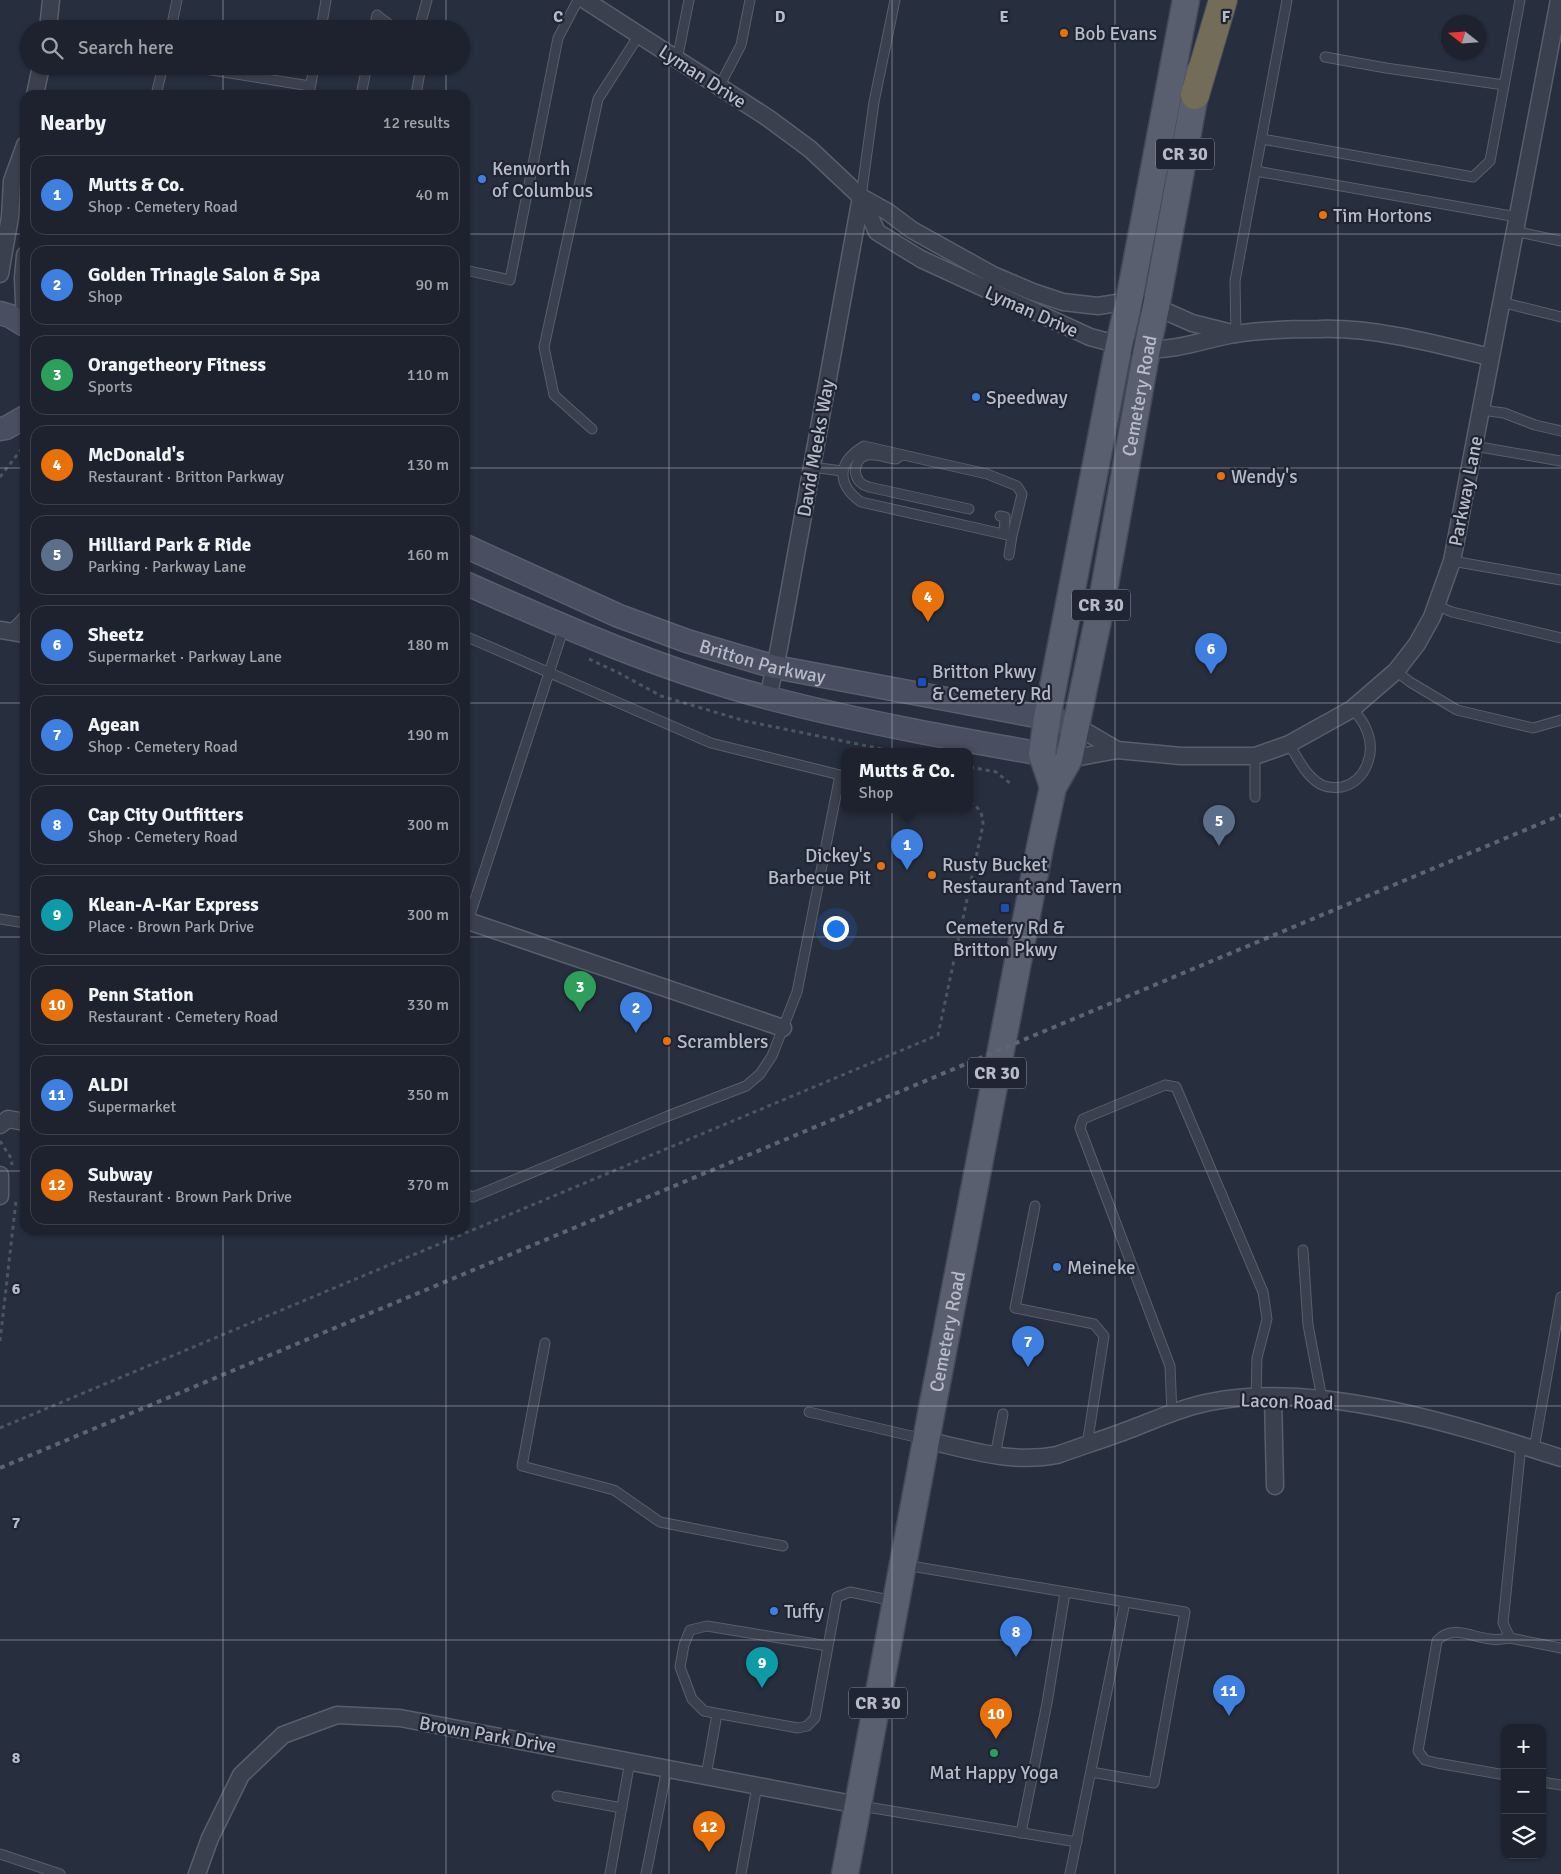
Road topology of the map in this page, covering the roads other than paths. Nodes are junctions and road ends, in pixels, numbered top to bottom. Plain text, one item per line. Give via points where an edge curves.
1 (51, 0) edge
2 (178, 0) edge
3 (326, 0) edge
4 (427, 0) edge
5 (578, 0) edge
6 (585, 0) edge
7 (689, 0) edge
8 (750, 0) edge
9 (895, 0) edge
10 (1186, 0) edge
11 (1212, 0) edge
12 (1223, 0) edge
13 (1287, 0) edge
14 (1520, 0) edge
15 (1559, 8) edge
16 (49, 20) edge
17 (173, 20) edge
18 (323, 20) edge
19 (376, 20) edge
20 (384, 20) edge
21 (421, 20) edge
22 (640, 35) junction
23 (1325, 57) dead end
24 (677, 60) junction
25 (39, 75) edge
26 (160, 75) edge
27 (230, 75) edge
28 (312, 75) edge
29 (365, 75) edge
30 (419, 75) edge
31 (1504, 85) junction
32 (719, 87) junction
33 (36, 90) edge
34 (157, 90) edge
35 (304, 90) edge
36 (309, 90) edge
37 (362, 90) edge
38 (417, 90) edge
39 (1195, 95) junction
40 (1262, 139) junction
41 (20, 159) edge
42 (1256, 170) junction
43 (861, 197) junction
44 (1516, 224) junction
45 (1561, 241) edge
46 (470, 271) edge
47 (0, 274) edge
48 (1129, 301) junction
49 (1501, 302) junction
50 (1156, 307) junction
51 (0, 313) edge
52 (1561, 317) edge
53 (20, 321) edge
54 (1236, 334) junction
55 (1119, 345) junction
56 (1147, 349) junction
57 (1490, 357) junction
58 (1480, 410) junction
59 (592, 429) dead end
60 (1561, 431) edge
61 (1474, 446) junction
62 (902, 455) junction
63 (1561, 461) edge
64 (812, 467) junction
65 (842, 471) junction
66 (968, 509) dead end
67 (1000, 516) dead end
68 (1008, 535) junction
69 (470, 548) edge
70 (1010, 554) dead end
71 (1452, 561) junction
72 (1561, 580) edge
73 (470, 585) edge
74 (1436, 605) junction
75 (20, 622) edge
76 (564, 627) junction
77 (12, 632) edge
78 (470, 638) edge
79 (1561, 638) edge
80 (775, 666) junction
81 (1396, 671) junction
82 (548, 674) junction
83 (768, 698) junction
84 (1352, 709) junction
85 (1047, 718) junction
86 (1561, 720) edge
87 (1076, 726) junction
88 (1289, 744) junction
89 (1116, 750) junction
90 (1042, 754) junction
91 (1254, 756) junction
92 (1070, 759) junction
93 (1052, 788) junction
94 (1255, 797) dead end
95 (470, 909) edge
96 (0, 919) edge
97 (20, 922) edge
98 (470, 922) edge
99 (783, 1028) junction
100 (20, 1121) edge
101 (0, 1125) edge
102 (6, 1171) edge
103 (7, 1195) edge
104 (470, 1196) edge
105 (1035, 1206) dead end
106 (1304, 1250) dead end
107 (1561, 1298) edge
108 (545, 1343) dead end
109 (1256, 1396) junction
110 (1273, 1397) junction
111 (1322, 1399) junction
112 (810, 1412) dead end
113 (1003, 1414) dead end
114 (1172, 1414) junction
115 (926, 1440) junction
116 (1087, 1444) junction
117 (1527, 1447) junction
118 (996, 1456) junction
119 (1561, 1458) edge
120 (1275, 1486) dead end
121 (783, 1546) dead end
122 (903, 1564) junction
123 (1066, 1593) junction
124 (896, 1602) junction
125 (1125, 1602) junction
126 (1510, 1638) junction
127 (828, 1646) junction
128 (1561, 1648) edge
129 (717, 1714) junction
130 (630, 1761) junction
131 (667, 1768) junction
132 (1091, 1772) junction
133 (1501, 1775) edge
134 (706, 1776) junction
135 (1546, 1783) edge
136 (1561, 1785) edge
137 (757, 1786) junction
138 (557, 1796) dead end
139 (858, 1805) junction
140 (622, 1808) junction
141 (1021, 1833) junction
142 (1077, 1842) junction
143 (0, 1854) edge
144 (60, 1874) edge
145 (197, 1874) edge
146 (610, 1874) edge
147 (646, 1874) edge
148 (741, 1874) edge
149 (845, 1874) edge
150 (1070, 1874) edge

1 - 16 street
2 - 17 lane
3 - 18 lane
4 - 21 lane
5 - 46 lane via 558,38 510,280
6 - 22 street, Lyman Drive
7 - 24 lane
8 - 32 lane via 742,45
9 - 43 lane via 874,102
10 - 48 main road, Cemetery Road / CR 30
11 - 39 main road, Cemetery Road / CR 30
12 - 39 highway
13 - 40 lane
14 - 31 lane
15 - 44 street, Parkway Lane
19 - 20 lane via 377,15
22 - 24 street, Lyman Drive
22 - 59 lane via 598,99 544,348 554,394
23 - 31 lane
24 - 32 street, Lyman Drive
25 - 33 street
26 - 34 lane
27 - 35 lane
28 - 36 lane
29 - 37 lane
30 - 38 lane
31 - 40 lane via 1490,161 1473,178
32 - 43 street, Lyman Drive via 810,149
39 - 50 main road, Cemetery Road / CR 30
40 - 42 lane
41 - 47 street via 12,181 10,217
42 - 44 lane
42 - 54 lane via 1235,281
43 - 48 street, Lyman Drive via 951,253 993,276 1033,292 1063,302 1098,306
43 - 55 street, Lyman Drive via 877,232 921,259 1090,337
43 - 64 street, David Meeks Way
44 - 45 lane
44 - 49 street, Parkway Lane
48 - 50 street, Lyman Drive
48 - 55 main road, Cemetery Road / CR 30
49 - 52 lane
49 - 57 street, Parkway Lane
50 - 54 street, Lyman Drive via 1192,323
50 - 56 main road, Cemetery Road / CR 30
51 - 53 main road
54 - 56 street, Lyman Drive via 1169,348
54 - 57 street, Lyman Drive via 1345,328
55 - 56 street, Lyman Drive
55 - 85 main road, Cemetery Road / CR 30
56 - 87 main road, Cemetery Road / CR 30
57 - 58 street, Parkway Lane
58 - 60 lane via 1504,413
58 - 61 street, Parkway Lane
61 - 63 lane
61 - 71 street, Parkway Lane
62 - 65 lane via 864,446 848,459
62 - 66 lane via 896,459 867,455 859,460 856,468 859,482 869,488
62 - 68 lane via 987,474 1017,486 1022,494
64 - 65 lane
64 - 80 street, David Meeks Way
65 - 68 lane via 845,486 861,502
67 - 68 lane via 1005,518
68 - 70 lane
69 - 80 main road, Britton Parkway via 619,616 687,641
71 - 72 lane
71 - 74 street, Parkway Lane
73 - 76 main road, Britton Parkway
74 - 79 lane via 1452,612
74 - 81 street, Parkway Lane via 1422,637
75 - 77 lane
76 - 82 lane
76 - 83 main road, Britton Parkway via 672,668
78 - 82 lane
80 - 83 street, David Meeks Way
80 - 85 main road, Britton Parkway
81 - 84 street, Parkway Lane
81 - 86 lane via 1457,710 1533,728
82 - 95 lane
82 - 99 lane via 711,743 840,775 797,992
83 - 90 main road, Britton Parkway via 860,720
84 - 88 street, Parkway Lane
84 - 88 lane via 1368,732 1370,751 1365,772 1352,784 1334,788 1320,784 1308,774
85 - 87 main road, Britton Parkway
85 - 90 main road, Cemetery Road / CR 30
87 - 89 street, Parkway Lane
87 - 92 main road, Cemetery Road / CR 30
88 - 91 street, Parkway Lane
89 - 91 street, Parkway Lane via 1181,756
89 - 92 street, Parkway Lane
90 - 92 main road, Britton Parkway
90 - 93 main road, Cemetery Road / CR 30
91 - 94 lane
92 - 93 main road, Cemetery Road / CR 30
93 - 115 main road, Cemetery Road / CR 30
96 - 97 lane
98 - 99 street
99 - 104 lane via 768,1062 746,1086
100 - 101 street via 8,1120
102 - 103 street
105 - 116 lane via 1015,1308 1094,1324 1104,1336
106 - 111 lane via 1308,1325
107 - 117 lane
108 - 121 lane via 522,1466 614,1490 660,1522
109 - 110 street, Lacon Road
109 - 114 street, Lacon Road via 1210,1402
109 - 114 lane via 1257,1358 1267,1319 1263,1292 1176,1087 1165,1085 1083,1119 1080,1128 1170,1366
110 - 111 street, Lacon Road
110 - 120 street
111 - 117 street, Lacon Road via 1396,1411
112 - 115 lane
113 - 118 lane
114 - 116 street, Lacon Road
115 - 118 street, Lacon Road
115 - 122 main road, Cemetery Road / CR 30
116 - 118 street, Lacon Road via 1042,1458
117 - 119 street, Lacon Road
117 - 126 lane via 1503,1623
122 - 123 lane
122 - 124 main road, Cemetery Road / CR 30
123 - 125 lane
123 - 141 lane
124 - 127 lane via 850,1592 837,1598
124 - 139 main road, Cemetery Road / CR 30
125 - 132 lane
125 - 132 lane via 1185,1612 1154,1783
126 - 128 lane
126 - 133 lane via 1492,1640 1452,1631 1437,1641 1418,1751 1424,1760 1436,1764
127 - 129 lane via 815,1718 807,1726 798,1728
127 - 129 lane via 707,1626 690,1630 680,1667 692,1699 704,1712
129 - 134 lane
130 - 131 street, Brown Park Drive
130 - 140 lane
130 - 145 street, Brown Park Drive via 395,1717 337,1715 283,1735 241,1775 210,1838
131 - 134 street, Brown Park Drive
131 - 147 lane
132 - 142 lane
134 - 137 street, Brown Park Drive
135 - 136 lane
137 - 139 street, Brown Park Drive
137 - 148 lane
138 - 140 lane
139 - 141 lane
139 - 149 main road, Cemetery Road / CR 30
140 - 146 lane
141 - 142 lane
142 - 150 lane
143 - 144 lane

